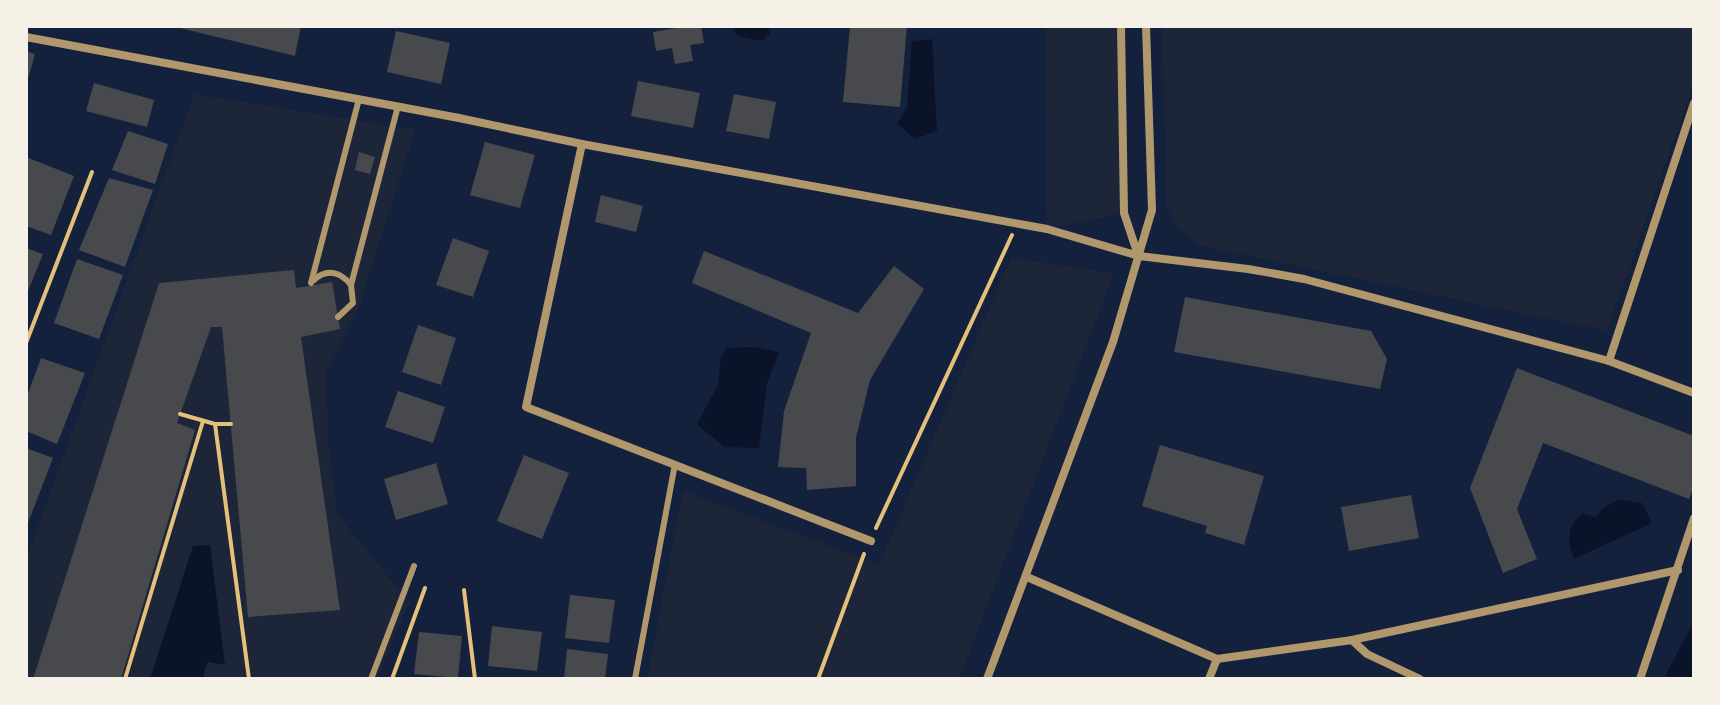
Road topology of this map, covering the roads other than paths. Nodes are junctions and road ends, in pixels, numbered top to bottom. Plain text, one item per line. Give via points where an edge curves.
1 (1121, 26) edge
2 (1146, 26) edge
3 (26, 37) edge
4 (359, 99) junction
5 (1694, 103) edge
6 (398, 106) junction
7 (582, 144) junction
8 (1139, 256) junction
9 (351, 285) junction
10 (338, 317) dead end
11 (1609, 361) junction
12 (1694, 393) edge
13 (675, 464) junction
14 (1694, 518) edge
15 (871, 541) road end
16 (414, 566) dead end
17 (1678, 570) junction
18 (1027, 577) junction
19 (1352, 640) junction
20 (1217, 659) junction
21 (371, 679) edge
22 (635, 679) edge
23 (987, 679) edge
24 (1209, 679) edge
25 (1420, 679) edge
26 (1640, 679) edge

1 - 8 street via 1124,213
2 - 8 street via 1152,210
3 - 4 street
4 - 6 street
4 - 9 lane via 310,285 318,276 336,273
5 - 11 street
6 - 7 street
6 - 9 lane
7 - 8 street via 1047,229
7 - 13 street via 526,407
8 - 11 street via 1304,279
8 - 18 street
9 - 10 lane via 353,303
11 - 12 street
13 - 15 street
13 - 22 lane
14 - 17 street
16 - 21 lane
17 - 19 street
17 - 26 street
18 - 20 street
18 - 23 street
19 - 20 street
19 - 25 street via 1367,654
20 - 24 street

